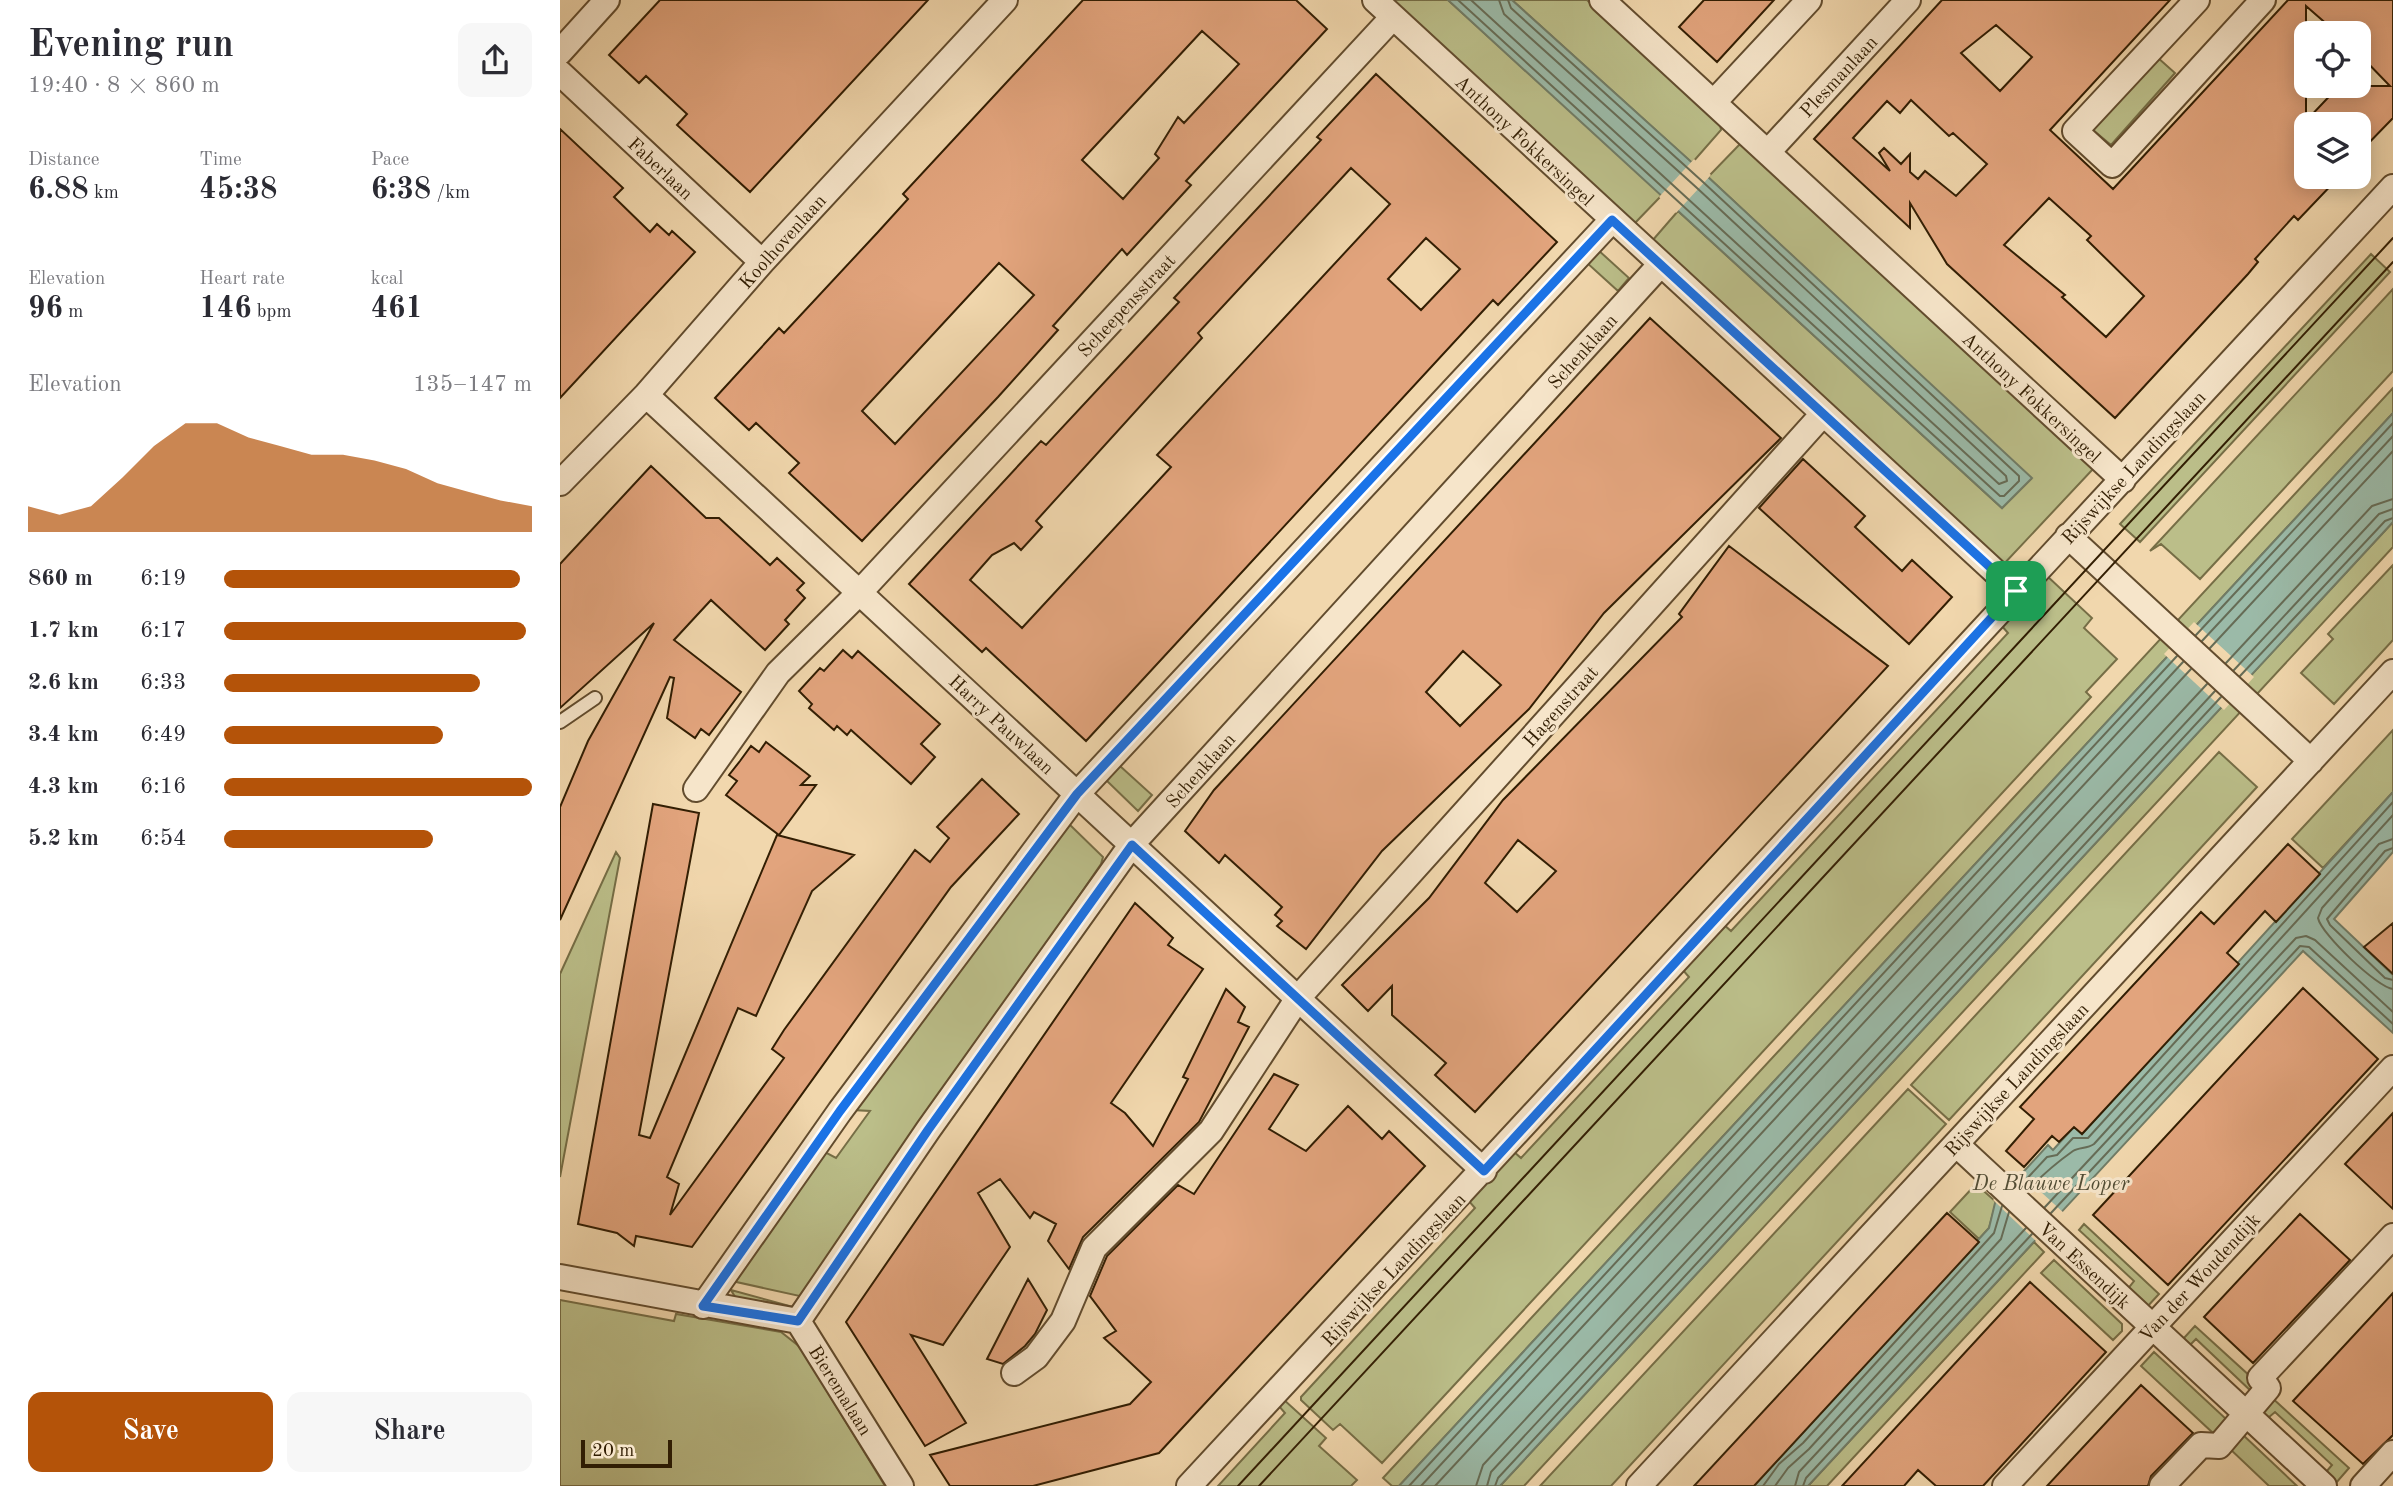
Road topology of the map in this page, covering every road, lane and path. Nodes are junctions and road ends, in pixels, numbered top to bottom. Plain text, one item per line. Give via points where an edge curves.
1 (607, 0) edge
2 (1005, 0) edge
3 (1602, 0) edge
4 (1809, 0) edge
5 (1908, 0) edge
6 (2197, 0) edge
7 (2263, 0) edge
8 (1384, 8) edge
9 (560, 52) edge
10 (560, 74) edge
11 (1714, 102) junction
12 (1768, 152) junction
13 (2393, 187) edge
14 (1612, 220) junction
15 (762, 262) junction
16 (1660, 265) junction
17 (646, 396) junction
18 (1822, 415) junction
19 (2123, 480) junction
20 (560, 483) edge
21 (2067, 536) junction
22 (2016, 591) junction
23 (859, 593) junction
24 (2393, 672) edge
25 (595, 698) dead end
26 (560, 722) edge
27 (2311, 761) junction
28 (696, 789) dead end
29 (1077, 794) junction
30 (1132, 845) junction
31 (1298, 998) junction
32 (2393, 1068) edge
33 (1956, 1144) junction
34 (1484, 1171) junction
35 (2383, 1243) edge
36 (560, 1277) edge
37 (703, 1306) junction
38 (798, 1321) junction
39 (2152, 1327) junction
40 (1014, 1373) dead end
41 (2246, 1414) junction
42 (2393, 1453) edge
43 (901, 1486) edge
44 (1189, 1486) edge
45 (1639, 1486) edge
46 (2005, 1486) edge
47 (2162, 1486) edge
48 (2323, 1486) edge
49 (2363, 1486) edge

1 - 9 street
2 - 15 street, Koolhovenlaan
3 - 11 street, Anthony Fokkersingel
4 - 11 street
5 - 12 street, Plesmanlaan
6 - 7 street via 2075,131 2112,165
8 - 14 street, Anthony Fokkersingel
8 - 23 street, Scheepensstraat
10 - 15 street, Faberlaan
11 - 12 street, Anthony Fokkersingel
12 - 19 street, Anthony Fokkersingel
13 - 19 street, Rijswijkse Landingslaan
14 - 16 street, Anthony Fokkersingel
14 - 29 street
15 - 17 street, Koolhovenlaan
16 - 18 street, Anthony Fokkersingel
16 - 30 street, Schenklaan
17 - 20 street, Koolhovenlaan
17 - 23 street, Harry Pauwlaan
18 - 22 street, Anthony Fokkersingel
18 - 31 street, Hagenstraat
19 - 21 street, Rijswijkse Landingslaan
21 - 22 street, Rijswijkse Landingslaan
21 - 27 street
22 - 34 street, Rijswijkse Landingslaan
23 - 28 street via 778,673
23 - 29 street, Harry Pauwlaan
24 - 27 street, Rijswijkse Landingslaan
25 - 26 lane
27 - 33 street, Rijswijkse Landingslaan
29 - 30 street, Harry Pauwlaan
29 - 37 street via 840,1111
30 - 31 street, Harry Pauwlaan
30 - 38 street, Schenklaan
31 - 34 street, Harry Pauwlaan
31 - 40 street via 1211,1131 1094,1248 1062,1321 1036,1357
32 - 39 street, Van der Woudendijk
33 - 39 street, Van Essendijk
33 - 45 street, Rijswijkse Landingslaan
34 - 44 street, Rijswijkse Landingslaan
35 - 41 street via 2260,1378 2268,1388
36 - 37 street
37 - 38 street
38 - 43 street, Bieremalaan
39 - 41 street, Van Essendijk
39 - 46 street, Van der Woudendijk
41 - 47 street via 2219,1446 2202,1445
41 - 48 street, Van Essendijk
42 - 49 street

